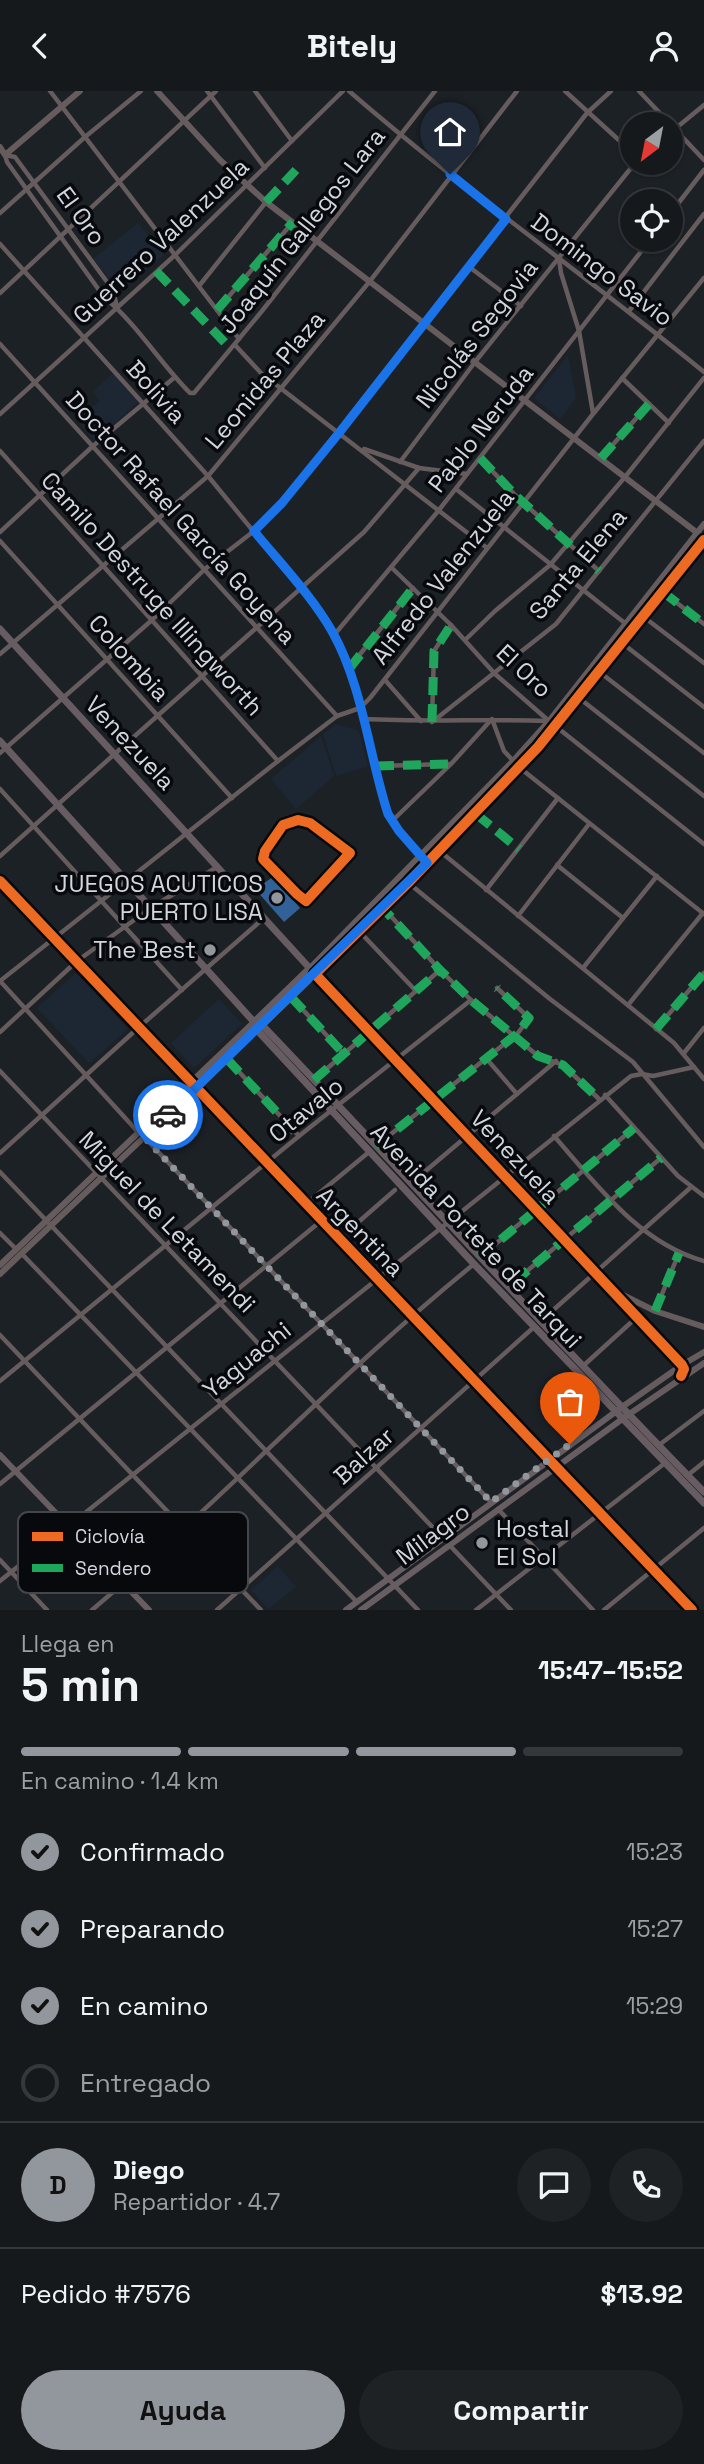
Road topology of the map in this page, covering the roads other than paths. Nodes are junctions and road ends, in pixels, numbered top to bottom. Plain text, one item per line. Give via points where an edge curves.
1 (50, 91) edge
2 (80, 91) edge
3 (141, 91) edge
4 (157, 91) edge
5 (216, 91) edge
6 (255, 91) edge
7 (343, 91) edge
8 (349, 91) edge
9 (435, 91) edge
10 (517, 91) edge
11 (565, 91) edge
12 (611, 91) edge
13 (639, 91) edge
14 (209, 93) edge
15 (704, 106) edge
16 (62, 107) junction
17 (657, 112) edge
18 (587, 113) junction
19 (183, 120) junction
20 (683, 123) edge
21 (400, 135) junction
22 (85, 137) junction
23 (683, 140) edge
24 (292, 141) junction
25 (620, 142) edge
26 (0, 148) edge
27 (3, 157) edge
28 (704, 160) edge
29 (265, 168) junction
30 (704, 170) edge
31 (450, 174) junction
32 (626, 175) edge
33 (118, 181) junction
34 (34, 184) junction
35 (247, 186) junction
36 (27, 191) junction
37 (683, 197) edge
38 (266, 202) junction
39 (0, 213) edge
40 (704, 214) edge
41 (506, 219) junction
42 (293, 222) junction
43 (67, 229) junction
44 (60, 235) junction
45 (317, 240) junction
46 (0, 244) edge
47 (641, 252) edge
48 (175, 255) junction
49 (559, 259) junction
50 (468, 266) junction
51 (24, 270) junction
52 (704, 278) edge
53 (370, 281) junction
54 (199, 286) junction
55 (0, 293) edge
56 (607, 295) junction
57 (521, 306) junction
58 (117, 307) junction
59 (217, 310) junction
60 (629, 311) junction
61 (424, 322) junction
62 (579, 331) junction
63 (658, 334) junction
64 (84, 337) junction
65 (239, 339) junction
66 (0, 344) edge
67 (235, 345) junction
68 (475, 362) junction
69 (704, 372) edge
70 (175, 377) junction
71 (622, 378) junction
72 (704, 378) edge
73 (35, 382) junction
74 (282, 389) junction
75 (197, 392) joint
76 (525, 400) junction
77 (142, 403) junction
78 (649, 404) junction
79 (0, 414) edge
80 (593, 414) junction
81 (669, 423) junction
82 (339, 433) junction
83 (575, 438) junction
84 (704, 441) edge
85 (93, 446) junction
86 (359, 446) junction
87 (0, 450) edge
88 (480, 458) junction
89 (601, 458) junction
90 (400, 463) junction
91 (419, 468) junction
92 (467, 474) junction
93 (208, 476) junction
94 (625, 477) junction
95 (406, 484) junction
96 (456, 489) junction
97 (40, 495) junction
98 (655, 500) junction
99 (523, 502) junction
100 (439, 510) junction
101 (158, 518) junction
102 (704, 524) edge
103 (504, 527) junction
104 (254, 531) junction
105 (0, 532) edge
106 (697, 533) junction
107 (704, 539) edge
108 (0, 541) edge
109 (568, 544) junction
110 (487, 548) junction
111 (103, 565) junction
112 (550, 565) junction
113 (392, 568) junction
114 (205, 569) junction
115 (599, 572) junction
116 (300, 588) junction
117 (413, 588) junction
118 (584, 591) junction
119 (663, 592) junction
120 (58, 605) junction
121 (438, 611) junction
122 (636, 611) junction
123 (644, 617) junction
124 (152, 620) junction
125 (626, 624) junction
126 (704, 624) edge
127 (451, 625) junction
128 (257, 627) junction
129 (0, 629) edge
130 (334, 635) junction
131 (466, 641) junction
132 (13, 643) junction
133 (622, 643) junction
134 (0, 653) edge
135 (107, 659) junction
136 (704, 663) edge
137 (593, 667) junction
138 (349, 669) junction
139 (600, 672) junction
140 (495, 674) junction
141 (202, 676) junction
142 (385, 680) junction
143 (63, 698) junction
144 (579, 698) junction
145 (704, 707) edge
146 (359, 708) junction
147 (337, 716) junction
148 (158, 717) junction
149 (363, 719) junction
150 (492, 719) junction
151 (421, 721) junction
152 (549, 721) junction
153 (432, 722) junction
154 (556, 727) junction
155 (2, 747) edge
156 (704, 753) edge
157 (116, 754) junction
158 (278, 761) junction
159 (513, 761) junction
160 (451, 764) junction
161 (376, 766) junction
162 (520, 768) junction
163 (0, 789) edge
164 (704, 796) edge
165 (232, 798) junction
166 (558, 798) junction
167 (58, 805) junction
168 (392, 821) junction
169 (589, 824) junction
170 (34, 826) junction
171 (187, 834) junction
172 (431, 844) junction
173 (704, 844) edge
174 (439, 851) junction
175 (0, 856) edge
176 (420, 856) junction
177 (427, 863) junction
178 (557, 865) junction
179 (217, 867) junction
180 (657, 876) junction
181 (400, 877) junction
182 (0, 881) edge
183 (126, 881) junction
184 (408, 883) junction
185 (486, 890) junction
186 (101, 900) junction
187 (377, 901) junction
188 (151, 908) junction
189 (383, 908) junction
190 (704, 913) edge
191 (518, 916) junction
192 (264, 918) junction
193 (623, 918) junction
194 (124, 926) junction
195 (359, 931) junction
196 (55, 937) junction
197 (77, 961) junction
198 (205, 968) junction
199 (583, 968) junction
200 (440, 970) junction
201 (312, 971) junction
202 (704, 973) edge
203 (0, 981) edge
204 (497, 988) dead end
205 (182, 990) junction
206 (416, 991) junction
207 (291, 997) junction
208 (471, 1000) junction
209 (628, 1005) junction
210 (26, 1009) junction
211 (254, 1022) junction
212 (138, 1028) junction
213 (260, 1028) junction
214 (704, 1028) edge
215 (656, 1029) junction
216 (369, 1032) junction
217 (0, 1033) edge
218 (513, 1035) junction
219 (684, 1053) junction
220 (344, 1054) junction
221 (485, 1057) junction
222 (227, 1059) junction
223 (396, 1061) junction
224 (556, 1061) junction
225 (632, 1062) junction
226 (694, 1067) junction
227 (0, 1071) edge
228 (642, 1074) junction
229 (86, 1075) junction
230 (631, 1076) junction
231 (704, 1079) edge
232 (314, 1080) junction
233 (193, 1086) junction
234 (517, 1094) junction
235 (605, 1095) junction
236 (599, 1100) junction
237 (434, 1101) junction
238 (335, 1108) junction
239 (42, 1115) junction
240 (634, 1128) junction
241 (141, 1135) junction
242 (466, 1135) junction
243 (299, 1136) junction
244 (554, 1136) junction
245 (704, 1147) edge
246 (373, 1148) junction
247 (0, 1153) edge
248 (662, 1159) junction
249 (267, 1164) junction
250 (584, 1170) junction
251 (0, 1172) edge
252 (99, 1175) junction
253 (505, 1176) junction
254 (416, 1179) dead end
255 (690, 1188) junction
256 (395, 1190) dead end
257 (704, 1196) edge
258 (612, 1200) junction
259 (306, 1204) junction
260 (211, 1208) junction
261 (536, 1210) junction
262 (321, 1221) junction
263 (448, 1221) junction
264 (47, 1223) junction
265 (441, 1227) junction
266 (642, 1231) junction
267 (0, 1233) edge
268 (339, 1239) junction
269 (564, 1240) junction
270 (166, 1246) junction
271 (19, 1251) junction
272 (679, 1253) junction
273 (480, 1257) junction
274 (704, 1261) edge
275 (474, 1264) junction
276 (0, 1265) edge
277 (266, 1266) junction
278 (595, 1273) junction
279 (0, 1274) edge
280 (376, 1279) junction
281 (514, 1282) dead end
282 (607, 1286) junction
283 (111, 1290) junction
284 (221, 1304) junction
285 (655, 1311) junction
286 (81, 1315) junction
287 (411, 1315) junction
288 (637, 1317) junction
289 (541, 1321) junction
290 (320, 1323) junction
291 (534, 1327) junction
292 (704, 1327) edge
293 (0, 1335) edge
294 (167, 1348) junction
295 (704, 1352) edge
296 (274, 1360) junction
297 (25, 1361) junction
298 (358, 1363) junction
299 (704, 1364) edge
300 (682, 1365) junction
301 (582, 1367) junction
302 (136, 1373) junction
303 (681, 1376) junction
304 (0, 1381) edge
305 (474, 1381) junction
306 (220, 1404) junction
307 (316, 1404) junction
308 (618, 1410) junction
309 (704, 1411) edge
310 (625, 1417) junction
311 (80, 1419) junction
312 (190, 1429) junction
313 (421, 1429) junction
314 (659, 1445) junction
315 (265, 1451) junction
316 (0, 1455) edge
317 (548, 1460) junction
318 (704, 1462) edge
319 (665, 1463) junction
320 (377, 1468) junction
321 (555, 1468) junction
322 (16, 1472) junction
323 (133, 1475) junction
324 (688, 1475) junction
325 (237, 1478) junction
326 (0, 1484) edge
327 (704, 1492) edge
328 (491, 1502) junction
329 (704, 1503) edge
330 (498, 1509) junction
331 (54, 1512) edge
332 (87, 1512) edge
333 (169, 1512) edge
334 (201, 1512) edge
335 (325, 1514) junction
336 (599, 1514) junction
337 (704, 1528) edge
338 (297, 1539) junction
339 (444, 1539) junction
340 (450, 1545) junction
341 (543, 1557) junction
342 (0, 1560) edge
343 (18, 1566) edge
344 (654, 1570) junction
345 (11, 1572) junction
346 (18, 1579) edge
347 (389, 1580) junction
348 (0, 1581) edge
349 (248, 1583) edge
350 (395, 1586) junction
351 (31, 1593) edge
352 (112, 1593) edge
353 (133, 1593) edge
354 (236, 1593) edge
355 (245, 1593) edge
356 (496, 1594) junction
357 (357, 1602) junction
358 (47, 1610) edge
359 (92, 1610) edge
360 (149, 1610) edge
361 (217, 1610) edge
362 (261, 1610) edge
363 (346, 1610) edge
364 (363, 1610) edge
365 (418, 1610) edge
366 (476, 1610) edge
367 (511, 1610) edge
368 (593, 1610) edge
369 (604, 1610) edge
370 (692, 1610) edge

1 - 16 street
2 - 16 street
3 - 22 street
4 - 19 street
5 - 14 street
6 - 24 street
7 - 24 street, Guerrero Valenzuela
8 - 21 street, Domingo Savio
9 - 21 street, Joaquín Gallegos Lara
10 - 31 street, Leonidas Plaza
11 - 18 street
12 - 18 street
13 - 17 street
14 - 19 street
14 - 29 street
15 - 20 street
16 - 22 street
16 - 27 street
18 - 25 street
18 - 41 street
19 - 33 street
19 - 35 street
21 - 31 street, Domingo Savio
21 - 45 street, Joaquín Gallegos Lara
22 - 33 street
22 - 34 street
23 - 28 street
24 - 29 street, Guerrero Valenzuela
26 - 27 street, El Oro
27 - 34 street, El Oro via 15,157
27 - 36 street, El Oro
29 - 35 street, Guerrero Valenzuela
30 - 37 street
31 - 41 street, Domingo Savio
31 - 53 street, Leonidas Plaza
32 - 49 street, Nicolás Segovia
33 - 43 street
33 - 48 street
34 - 36 street
34 - 43 street, El Oro
35 - 38 street
35 - 48 street, Guerrero Valenzuela
36 - 39 street
36 - 44 street, El Oro
38 - 42 street
38 - 54 street
40 - 60 street
41 - 49 street, Domingo Savio
41 - 50 street
42 - 45 street
42 - 59 street
43 - 44 street
43 - 58 street, El Oro via 113,291
44 - 51 street
44 - 58 street, El Oro via 104,297
45 - 53 street
45 - 65 street, Joaquín Gallegos Lara
46 - 51 street, Bolivia
47 - 56 street, Pablo Neruda
48 - 54 street
48 - 58 street, Guerrero Valenzuela
49 - 56 street, Domingo Savio
49 - 57 street, Nicolás Segovia
49 - 62 street
50 - 57 street
50 - 61 street
51 - 55 street
51 - 64 street, Bolivia
52 - 63 street, Alfredo Valenzuela
53 - 61 street
53 - 74 street, Leonidas Plaza
54 - 59 street
56 - 60 street, Domingo Savio
56 - 62 street, Pablo Neruda
57 - 68 street, Nicolás Segovia
58 - 64 street, Guerrero Valenzuela
58 - 70 street, El Oro
59 - 65 street
60 - 63 street, Domingo Savio
61 - 68 street
61 - 82 street
62 - 76 street, Pablo Neruda
62 - 80 street
63 - 69 street, Domingo Savio
63 - 71 street, Alfredo Valenzuela
64 - 73 street, Guerrero Valenzuela
64 - 77 street, Bolivia
65 - 67 street, Joaquín Gallegos Lara
66 - 73 street, Doctor Rafael García Goyena
67 - 74 street
67 - 75 street, Joaquín Gallegos Lara
68 - 76 street
68 - 90 street, Nicolás Segovia
70 - 75 street, El Oro via 190,393
70 - 77 street
71 - 78 street
71 - 80 street, Alfredo Valenzuela
72 - 81 street
73 - 79 street, Guerrero Valenzuela
73 - 85 street, Doctor Rafael García Goyena
74 - 82 street
74 - 93 street, Leonidas Plaza
76 - 83 street
76 - 88 street, Pablo Neruda
77 - 85 street
77 - 93 street, Bolivia
78 - 81 street
78 - 89 street
80 - 83 street, Alfredo Valenzuela
81 - 94 street
82 - 86 street
82 - 104 street
83 - 89 street
83 - 99 street, Alfredo Valenzuela
84 - 98 street, Santa Elena
85 - 97 street
85 - 101 street, Doctor Rafael García Goyena
86 - 90 street
86 - 95 street
87 - 97 street, Camilo Destruge Illingworth
88 - 92 street, Pablo Neruda
88 - 99 street
89 - 94 street
90 - 91 street
91 - 92 street
91 - 95 street
92 - 96 street, Pablo Neruda
93 - 101 street, Leonidas Plaza
93 - 104 street, Bolivia
94 - 98 street
94 - 109 street
95 - 100 street
95 - 116 street via 364,532
96 - 100 street, Pablo Neruda
96 - 103 street
97 - 105 street
97 - 111 street, Camilo Destruge Illingworth
98 - 106 street
98 - 115 street, Santa Elena
99 - 103 street, Alfredo Valenzuela
99 - 109 street
100 - 110 street
100 - 113 street, Pablo Neruda
101 - 111 street, Leonidas Plaza
101 - 114 street, Doctor Rafael García Goyena
102 - 106 street
103 - 110 street, Alfredo Valenzuela
103 - 112 street
104 - 114 street
104 - 116 street, Bolivia
106 - 107 street
106 - 122 street
107 - 119 street
108 - 120 street, Colombia
109 - 112 street
109 - 115 street
110 - 121 street, Alfredo Valenzuela
111 - 120 street, Leonidas Plaza
111 - 124 street, Camilo Destruge Illingworth
112 - 118 street
112 - 131 street
113 - 117 street, El Oro
113 - 130 street, Pablo Neruda
114 - 124 street
114 - 128 street, Doctor Rafael García Goyena
115 - 118 street, Santa Elena
116 - 128 street
116 - 130 street, Bolivia
117 - 121 street, El Oro
117 - 138 street
118 - 125 street
118 - 140 street, Santa Elena via 556,624
119 - 123 street
119 - 126 street
120 - 132 street, Leonidas Plaza
120 - 135 street, Colombia
121 - 127 street, El Oro
121 - 142 street, Alfredo Valenzuela
122 - 123 street
122 - 125 street
123 - 133 street
123 - 136 street
124 - 135 street
124 - 141 street, Camilo Destruge Illingworth
125 - 137 street
127 - 131 street, El Oro
127 - 153 street via 434,651
128 - 141 street
128 - 147 street, Doctor Rafael García Goyena
129 - 132 main road, Venezuela
130 - 138 street, Bolivia
131 - 140 street, El Oro
132 - 134 street, Leonidas Plaza
132 - 143 main road, Venezuela
133 - 139 street
133 - 145 street
135 - 143 street
135 - 148 street, Colombia
137 - 139 street
137 - 152 street
138 - 146 street, Bolivia
139 - 144 street
139 - 156 street
140 - 152 street, El Oro
140 - 153 street, Santa Elena
141 - 148 street
141 - 158 street, Camilo Destruge Illingworth
142 - 146 street, Alfredo Valenzuela
142 - 151 street
143 - 155 street
143 - 157 main road, Venezuela
144 - 154 street
144 - 164 street
146 - 147 street, Alfredo Valenzuela
146 - 149 street, Bolivia
147 - 158 street, Alfredo Valenzuela
148 - 157 street
148 - 165 street, Colombia
149 - 151 street
149 - 161 street, Bolivia
150 - 152 street
150 - 153 street
150 - 159 street via 504,751
150 - 160 street
151 - 153 street
152 - 154 street, El Oro
152 - 159 street
154 - 162 street
154 - 173 street, El Oro
155 - 167 main road, Avenida Portete de Tarqui
157 - 167 street
157 - 171 main road, Venezuela
158 - 165 street, Alfredo Valenzuela
159 - 162 street
159 - 172 street
160 - 161 street
160 - 168 street
161 - 168 street, Bolivia
162 - 166 street
162 - 174 street
163 - 170 street
165 - 171 street, Alfredo Valenzuela
166 - 169 street
166 - 185 street
167 - 170 street
167 - 183 main road, Avenida Portete de Tarqui
168 - 176 street, Bolivia
169 - 178 street
169 - 180 street
170 - 175 street
170 - 186 street
171 - 179 main road, Venezuela
171 - 183 street, Alfredo Valenzuela
172 - 174 street
172 - 176 street
174 - 177 street
174 - 185 street
176 - 177 street, Bolivia
176 - 181 street
177 - 184 street
178 - 191 street
178 - 193 street
179 - 188 street
179 - 192 main road, Venezuela
180 - 190 street
180 - 193 street
181 - 184 street
181 - 187 street
182 - 196 street, Argentina
183 - 186 street, Alfredo Valenzuela
183 - 188 main road, Avenida Portete de Tarqui
184 - 189 street
184 - 225 street
185 - 191 street
186 - 194 street
186 - 196 street, Alfredo Valenzuela
187 - 189 street
187 - 201 street
188 - 194 street
188 - 198 main road, Avenida Portete de Tarqui
189 - 195 street
189 - 200 street
190 - 209 street
191 - 199 street
192 - 198 street
192 - 201 main road, Venezuela
193 - 199 street
194 - 197 street
194 - 205 street
195 - 201 street
195 - 206 street
196 - 197 street, Argentina
196 - 203 street, Alfredo Valenzuela
197 - 210 street
197 - 212 street, Argentina
198 - 205 street
198 - 211 main road, Avenida Portete de Tarqui
199 - 209 street
200 - 206 street
200 - 208 street
201 - 207 main road
201 - 211 main road
201 - 216 street, Venezuela
202 - 215 street
203 - 210 street
204 - 218 street via 528,1017
205 - 212 street
206 - 216 street
207 - 213 main road
207 - 220 street
208 - 218 street
208 - 223 street, Otavalo
209 - 215 street
210 - 217 street
210 - 229 street
211 - 213 main road, Avenida Portete de Tarqui
211 - 233 street
212 - 229 street
212 - 233 street, Argentina
213 - 222 street
213 - 232 main road, Avenida Portete de Tarqui
213 - 238 main road, Avenida Portete de Tarqui
214 - 219 street
215 - 219 street
216 - 220 street
216 - 223 street, Venezuela
218 - 221 street
218 - 224 street via 538,1056
219 - 226 street
220 - 232 street
221 - 234 street
221 - 237 street
222 - 233 street
222 - 243 street
223 - 237 street, Venezuela
223 - 238 street, Otavalo
224 - 234 street
224 - 236 street
225 - 228 street
225 - 230 street
226 - 228 street, Yaguachi
226 - 231 street
227 - 239 street, Miguel de Letamendi
228 - 230 street, Yaguachi
228 - 245 street
229 - 239 street
229 - 241 street
230 - 235 street, Yaguachi
232 - 238 main road, Avenida Portete de Tarqui
233 - 241 street
233 - 249 street, Argentina
234 - 242 street
235 - 236 street, Yaguachi
235 - 240 street
236 - 244 street, Yaguachi
237 - 242 street, Venezuela
237 - 246 street
238 - 243 street, Otavalo
238 - 246 main road, Avenida Portete de Tarqui
239 - 247 street
239 - 252 street, Miguel de Letamendi
240 - 248 street
240 - 250 street
241 - 252 street
241 - 260 street
242 - 253 street, Venezuela
242 - 254 street
243 - 249 street, Otavalo
244 - 250 street
244 - 253 street, Yaguachi
246 - 259 street
246 - 263 main road, Avenida Portete de Tarqui
246 - 265 main road, Avenida Portete de Tarqui
248 - 255 street
248 - 258 street
249 - 259 street, Argentina
249 - 260 street, Otavalo
250 - 258 street
250 - 261 street
251 - 264 street
252 - 264 street
252 - 270 street, Miguel de Letamendi
253 - 261 street, Venezuela
253 - 263 street, Yaguachi
255 - 257 street
255 - 266 street
256 - 268 street
258 - 266 street
258 - 269 street
259 - 262 street, Argentina
260 - 270 street, Otavalo
260 - 277 street
261 - 269 street, Venezuela
261 - 273 street
262 - 268 street, Argentina
262 - 277 street
263 - 265 street, Yaguachi
263 - 273 main road, Avenida Portete de Tarqui
264 - 271 street
264 - 283 street
265 - 275 main road, Avenida Portete de Tarqui
265 - 280 street, Yaguachi
266 - 272 street
266 - 278 street
267 - 271 street
268 - 280 street, Argentina
269 - 278 street, Venezuela
269 - 281 street
270 - 283 street, Otavalo
270 - 284 street, Miguel de Letamendi
271 - 276 street
271 - 279 street
271 - 286 street
272 - 274 street
272 - 285 street
273 - 289 main road, Avenida Portete de Tarqui
275 - 287 street
275 - 291 main road, Avenida Portete de Tarqui
277 - 284 street
277 - 290 street
278 - 282 street, Venezuela
278 - 289 street
280 - 287 street, Argentina
280 - 290 street, Yaguachi
282 - 285 street
282 - 288 street, Venezuela
283 - 286 street, Otavalo
283 - 294 street
284 - 294 street
284 - 296 street, Miguel de Letamendi
285 - 292 street
286 - 297 street, Otavalo
286 - 302 street
287 - 298 street
287 - 305 street, Argentina
288 - 300 street, Venezuela
288 - 301 street
289 - 301 main road, Avenida Portete de Tarqui
290 - 296 street, Yaguachi
290 - 298 street
291 - 305 street, Balzar
291 - 308 main road, Avenida Portete de Tarqui
293 - 297 street
294 - 302 street
294 - 306 street
295 - 300 street
296 - 306 street, Yaguachi
296 - 307 street, Miguel de Letamendi
297 - 304 street, Otavalo
297 - 311 street
298 - 307 street
298 - 313 street
299 - 303 street
300 - 303 street
300 - 308 street
301 - 308 main road, Avenida Portete de Tarqui
302 - 311 street
302 - 312 street
303 - 310 street
305 - 313 street, Balzar
305 - 317 street, Argentina
306 - 312 street, Yaguachi
306 - 315 street
307 - 315 street
307 - 320 street, Miguel de Letamendi
308 - 310 main road, Avenida Portete de Tarqui
308 - 317 main road
309 - 314 street
310 - 314 main road, Avenida Portete de Tarqui
310 - 319 main road, Avenida Portete de Tarqui
310 - 321 main road, Milagro
311 - 322 street
311 - 323 street
312 - 323 street, Yaguachi
312 - 325 street
313 - 320 street, Balzar
313 - 328 street
314 - 324 main road, Avenida Portete de Tarqui
315 - 325 street
315 - 335 street
316 - 322 main road
317 - 321 street, Argentina
317 - 328 main road, Milagro
318 - 324 street
319 - 329 main road, Avenida Portete de Tarqui
319 - 336 street
320 - 335 street, Balzar
320 - 339 street, Miguel de Letamendi
321 - 330 main road, Milagro
321 - 336 street, Argentina
322 - 326 street
322 - 331 main road
323 - 332 street, Yaguachi
323 - 333 street
324 - 327 main road, Avenida Portete de Tarqui
325 - 334 street
325 - 338 street
328 - 339 main road, Milagro
330 - 340 main road, Milagro
330 - 341 street
335 - 338 street, Balzar
335 - 347 street
336 - 341 street
336 - 344 street, Argentina
337 - 344 street
338 - 349 street, Balzar
338 - 357 street
339 - 340 street, Miguel de Letamendi
339 - 347 main road, Milagro
340 - 350 main road, Milagro
340 - 356 street, Miguel de Letamendi
341 - 356 street
341 - 368 street
342 - 345 street
343 - 345 street, Yaguachi
344 - 369 street
344 - 370 street, Argentina
345 - 346 street
345 - 348 street, Yaguachi
347 - 350 street
347 - 357 main road, Milagro
350 - 364 main road, Milagro
350 - 365 street
351 - 358 street
352 - 359 street
353 - 360 main road
354 - 361 street, Balzar
355 - 362 street
356 - 366 street
356 - 367 street, Miguel de Letamendi
357 - 363 main road, Milagro

